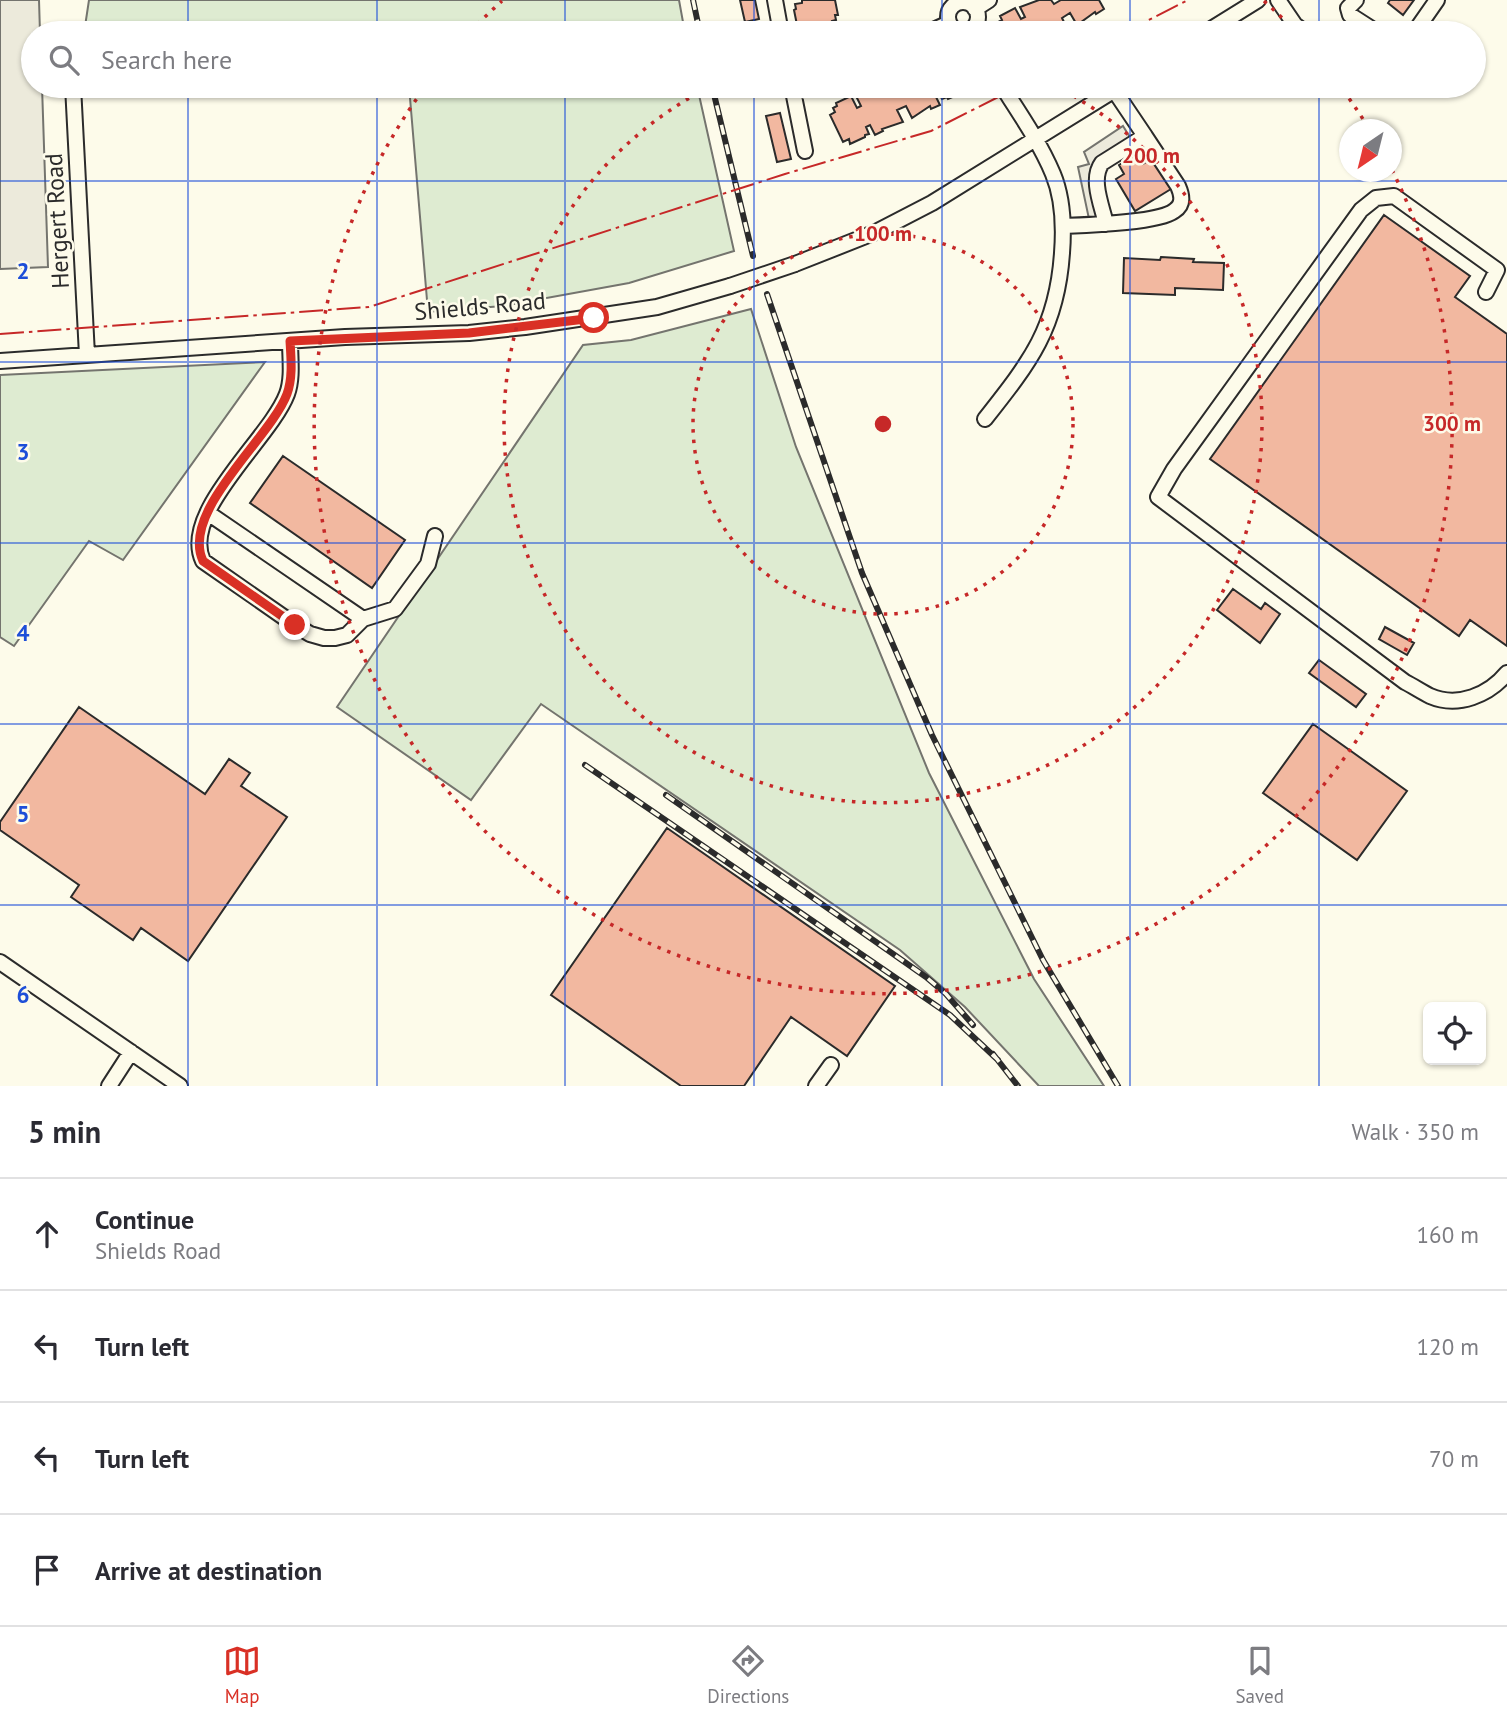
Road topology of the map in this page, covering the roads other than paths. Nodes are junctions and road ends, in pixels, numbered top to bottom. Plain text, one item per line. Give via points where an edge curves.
1 (775, 0) edge
2 (989, 0) edge
3 (1258, 0) edge
4 (1278, 0) edge
5 (1356, 0) edge
6 (1437, 0) edge
7 (975, 9) junction
8 (779, 21) edge
9 (949, 21) edge
10 (977, 21) edge
11 (1224, 21) edge
12 (1291, 21) edge
13 (1359, 21) edge
14 (1422, 21) edge
15 (74, 98) edge
16 (794, 98) edge
17 (1009, 98) edge
18 (1100, 98) edge
19 (1123, 98) edge
20 (1145, 136) junction
21 (1034, 138) junction
22 (805, 151) dead end
23 (1106, 224) junction
24 (1063, 226) junction
25 (1486, 292) dead end
26 (290, 341) junction
27 (87, 355) junction
28 (0, 361) edge
29 (985, 419) dead end
30 (208, 513) junction
31 (435, 536) dead end
32 (363, 619) junction
33 (1507, 673) edge
34 (0, 962) edge
35 (131, 1052) junction
36 (831, 1065) dead end
37 (108, 1086) edge
38 (180, 1086) edge
39 (816, 1086) edge

1 - 8 street
2 - 7 street
3 - 11 street
4 - 12 street
5 - 13 street via 1348,8
6 - 14 street
7 - 9 street via 958,3 950,9
7 - 10 street
15 - 27 street, Hergert Road
16 - 22 street
17 - 21 street
18 - 21 street, Shields Road
19 - 20 street
20 - 23 street via 1098,168
20 - 23 street via 1182,195 1181,204 1164,215
21 - 24 street via 1054,176
21 - 26 street, Shields Road, bridge via 932,203 876,232 795,264 657,307 469,333
23 - 24 street
24 - 29 street via 1060,286 1050,319 1021,374
25 - 33 street via 1497,270 1394,196 1376,198 1361,210 1158,497 1405,682 1432,697 1454,701 1478,696
26 - 27 street, Shields Road
26 - 30 street via 286,397
27 - 28 street, Shields Road
30 - 32 street
30 - 32 street via 198,534 197,549 203,561 295,625 310,634 335,638 347,635
31 - 32 street via 428,564 395,609
34 - 35 street
35 - 37 street
35 - 38 street
36 - 39 street

